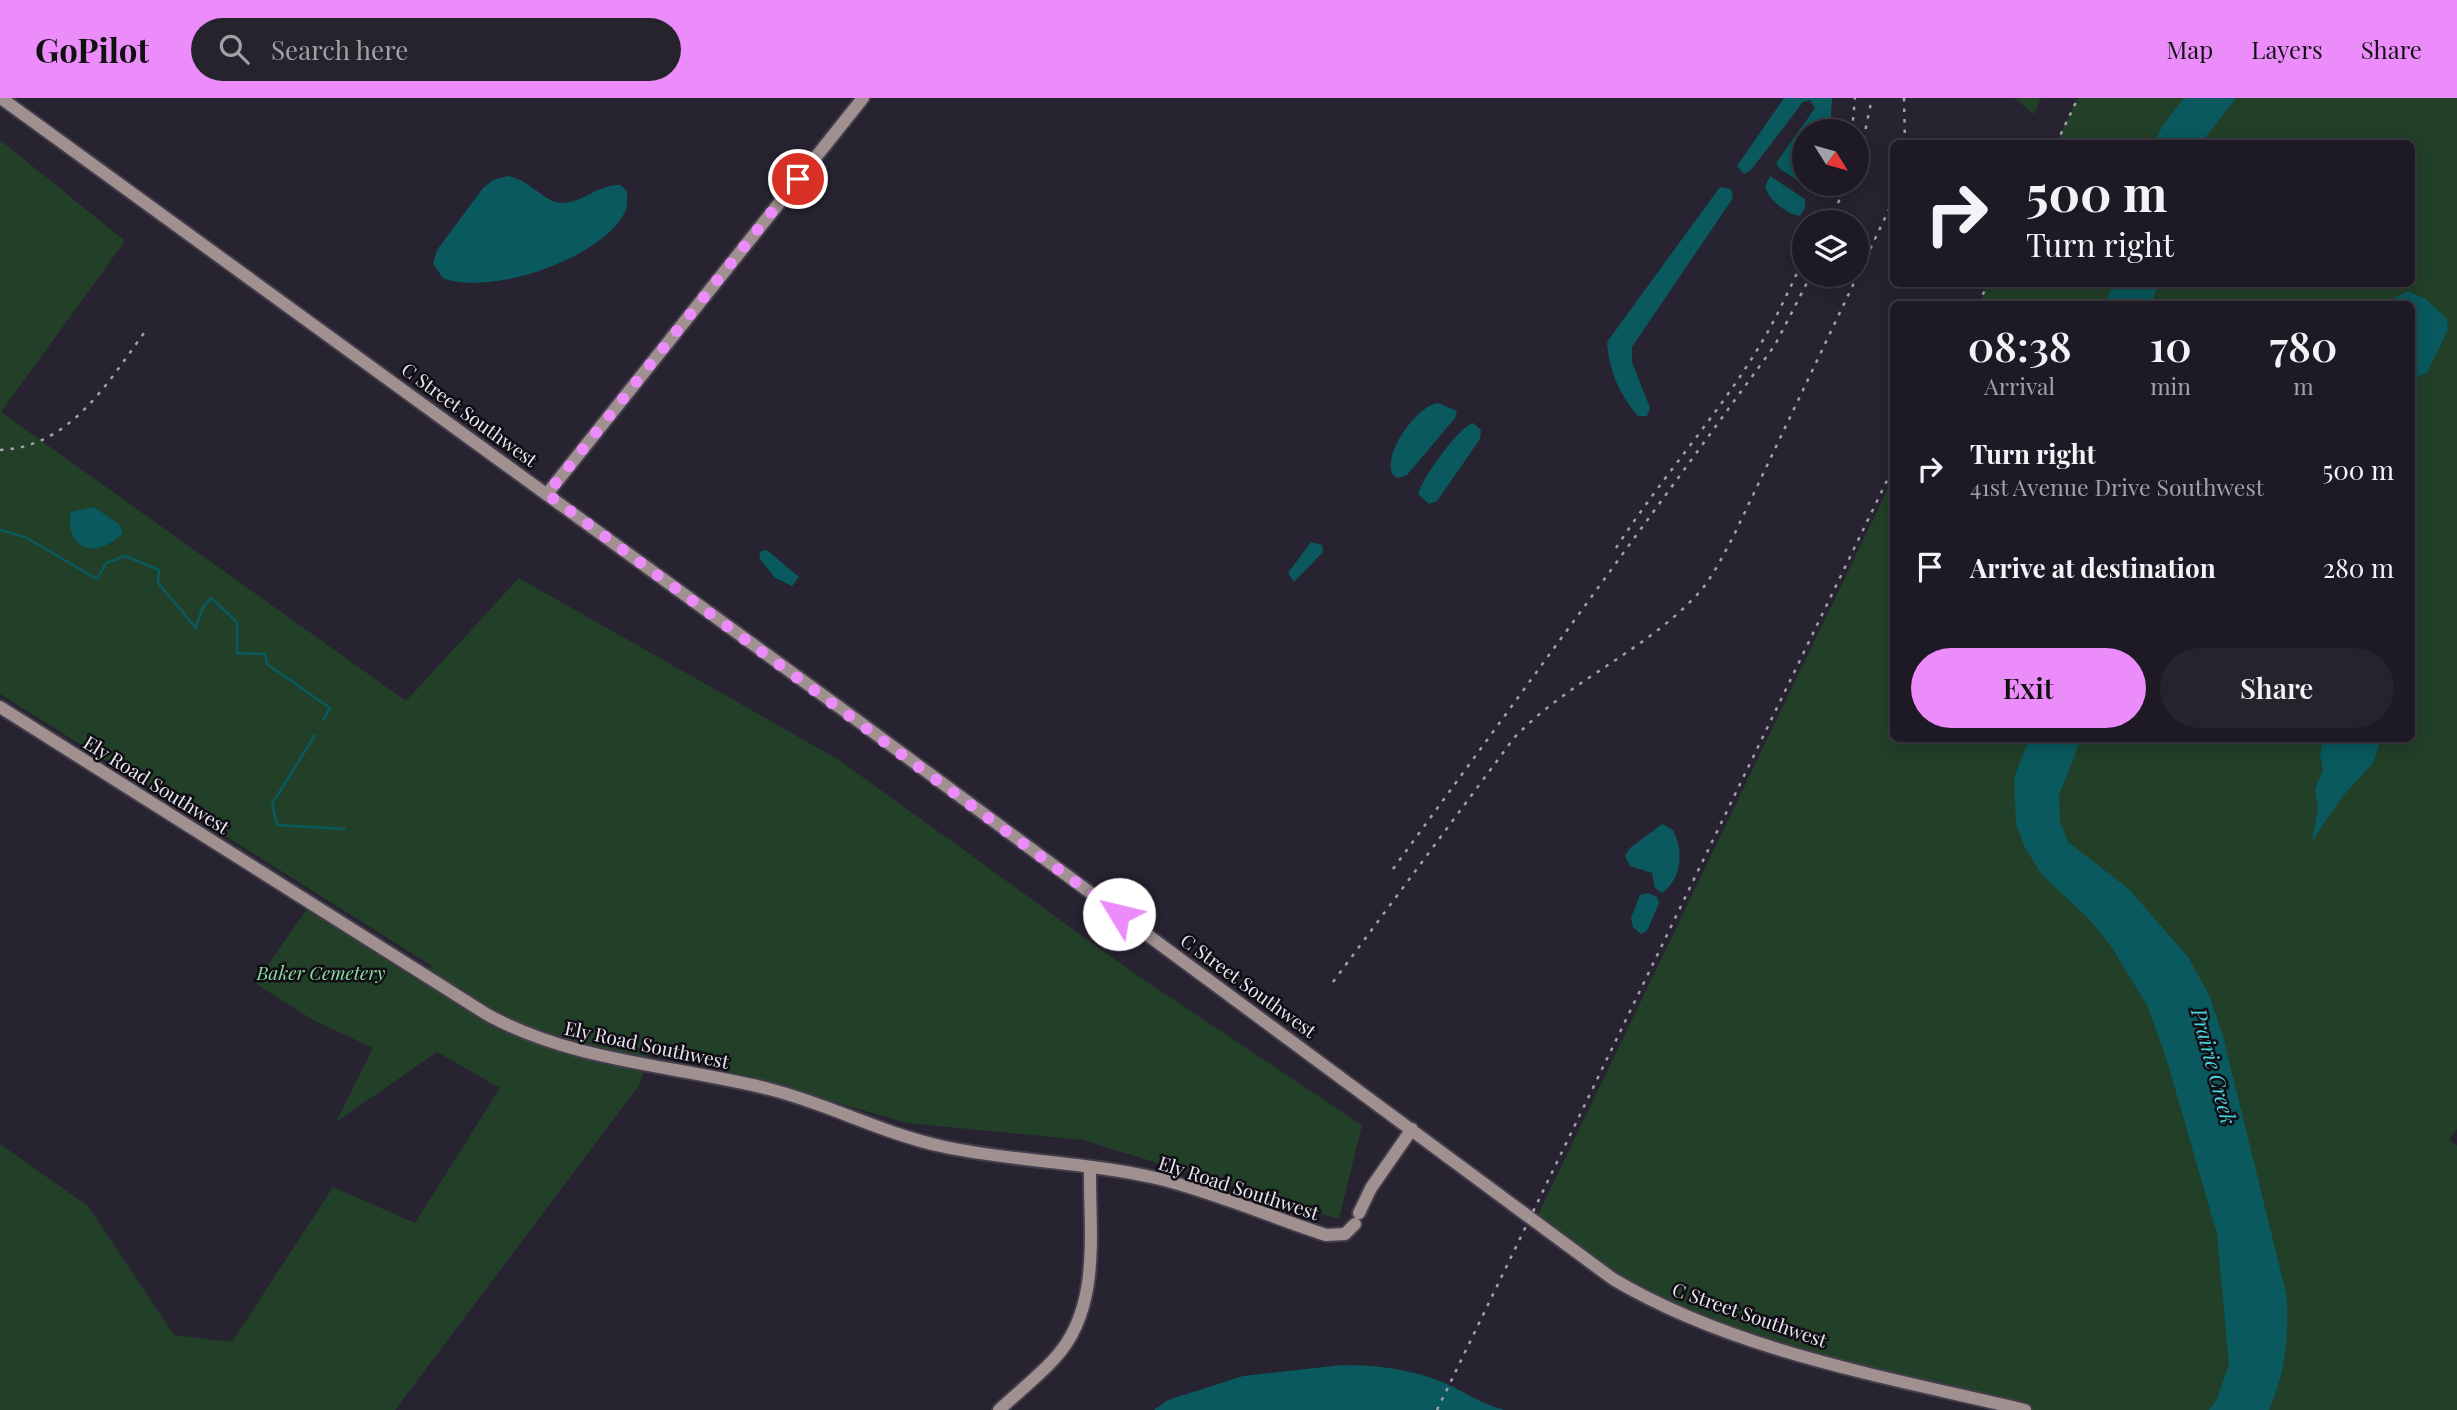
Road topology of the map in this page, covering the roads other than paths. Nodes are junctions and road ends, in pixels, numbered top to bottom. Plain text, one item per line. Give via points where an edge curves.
1 (1, 98) edge
2 (863, 98) edge
3 (547, 494) junction
4 (0, 707) edge
5 (1412, 1129) junction
6 (1090, 1167) junction
7 (999, 1410) edge
8 (2025, 1410) edge

1 - 3 main road, C Street Southwest
2 - 3 main road
3 - 5 main road, C Street Southwest
4 - 6 main road, Ely Road Southwest via 522,1034 768,1089 890,1134 947,1148
5 - 6 main road, Ely Road Southwest via 1345,1234 1326,1235 1160,1179
5 - 8 main road, C Street Southwest via 1592,1265 1656,1302 1816,1359
6 - 7 main road via 1089,1279 1084,1311 1055,1358

